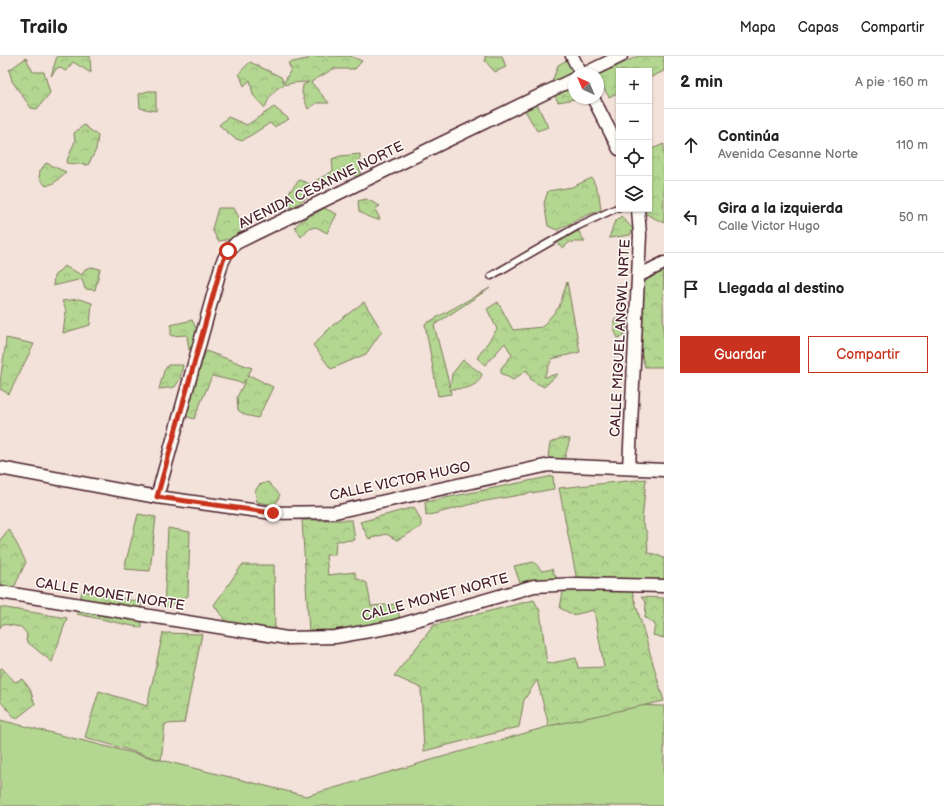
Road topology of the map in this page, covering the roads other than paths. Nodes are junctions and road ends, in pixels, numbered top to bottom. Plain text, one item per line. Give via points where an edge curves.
1 (572, 56) edge
2 (621, 56) edge
3 (579, 68) edge
4 (595, 68) edge
5 (568, 82) edge
6 (596, 104) edge
7 (616, 143) edge
8 (616, 208) edge
9 (638, 212) edge
10 (664, 264) edge
11 (491, 276) dead end
12 (638, 276) junction
13 (0, 468) edge
14 (629, 468) junction
15 (664, 470) edge
16 (157, 497) junction
17 (664, 586) edge
18 (0, 592) edge

1 - 3 street
2 - 4 street
5 - 16 street, AVENIDA CESANNE NORTE via 236,242 222,263
6 - 7 street
8 - 11 lane via 578,226
9 - 12 street, CALLE MIGUEL ANGWL NRTE
10 - 12 street
12 - 14 street, CALLE MIGUEL ANGWL NRTE
13 - 16 street, CALLE VICTOR HUGO
14 - 15 street, CALLE VICTOR HUGO
14 - 16 street, CALLE VICTOR HUGO via 549,465 335,512 273,513
17 - 18 street, CALLE MONET NORTE via 534,586 392,627 335,637 287,638

